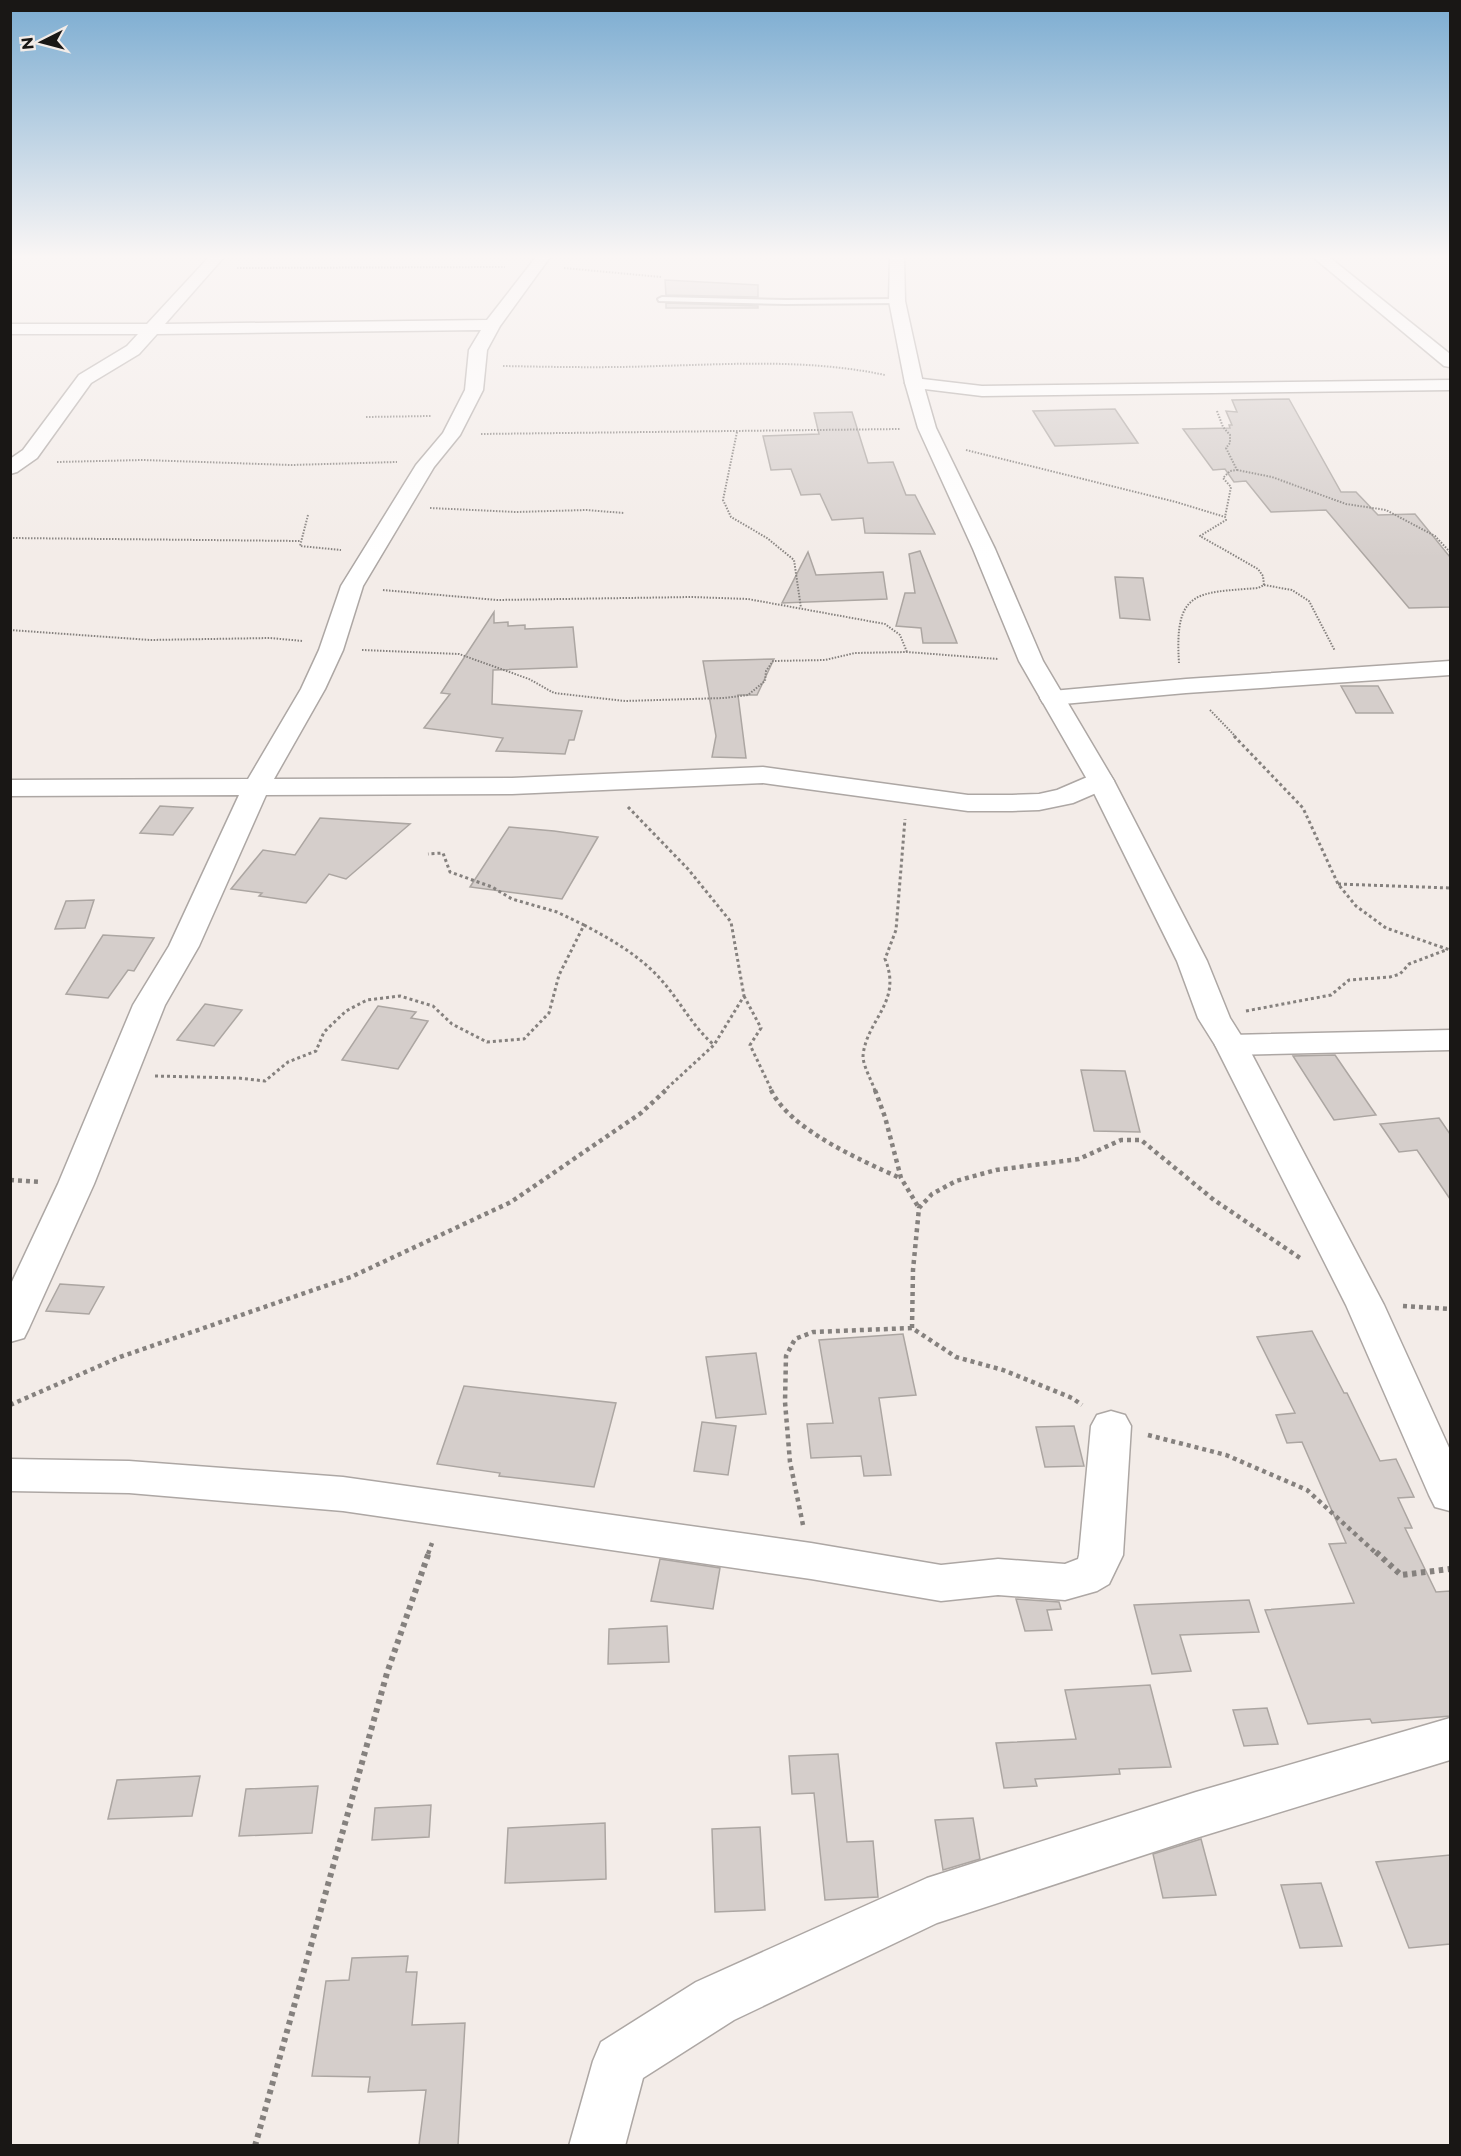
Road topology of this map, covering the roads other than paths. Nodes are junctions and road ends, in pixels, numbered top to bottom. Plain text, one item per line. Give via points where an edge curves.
1 (120, 358) edge
2 (478, 358) edge
3 (910, 358) edge
4 (915, 382) junction
5 (1450, 385) edge
6 (13, 465) edge
7 (1450, 668) edge
8 (1405, 673) junction
9 (1450, 677) edge
10 (1052, 698) junction
11 (1101, 781) junction
12 (257, 786) junction
13 (10, 788) edge
14 (1450, 1040) edge
15 (1231, 1045) junction
16 (10, 1328) edge
17 (1112, 1426) road end
18 (10, 1475) edge
19 (1450, 1495) edge
20 (1450, 1739) edge
21 (597, 2145) edge

1 - 6 main road via 85,379 30,454
2 - 12 main road via 474,390 462,416 352,586 333,645 313,689
3 - 4 main road
4 - 5 main road via 982,391
4 - 10 main road via 931,435 1031,661
7 - 8 main road
8 - 9 main road
8 - 10 main road via 1328,675
10 - 11 main road
11 - 12 main road via 1064,797 1039,802 968,803 763,775 589,784
11 - 15 main road via 1192,961 1214,1018
12 - 13 main road
12 - 16 main road via 184,946 149,1005 76,1184
14 - 15 main road
15 - 19 main road via 1365,1305
17 - 18 main road via 1101,1555 1094,1571 1065,1582 998,1577 941,1583 343,1494 153,1479
20 - 21 main road via 1196,1815 927,1902 715,2001 620,2061

